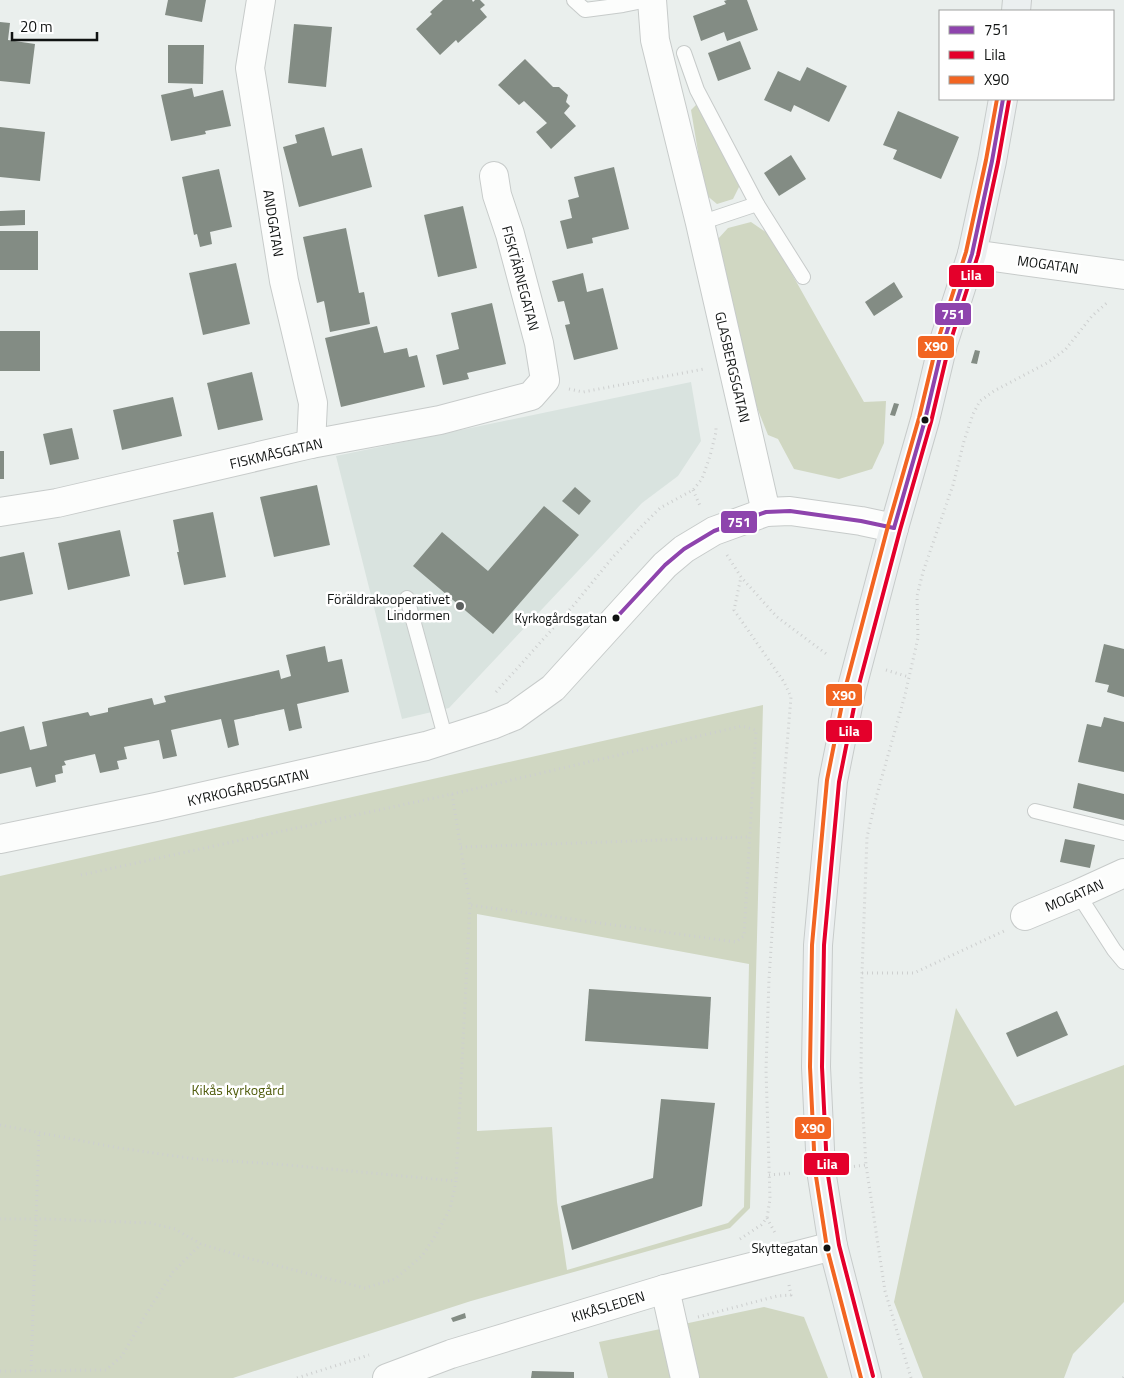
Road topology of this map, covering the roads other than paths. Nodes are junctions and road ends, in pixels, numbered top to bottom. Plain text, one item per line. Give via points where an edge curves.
1 (261, 0) edge
2 (574, 0) edge
3 (650, 0) edge
4 (684, 53) dead end
5 (1003, 100) edge
6 (494, 176) dead end
7 (757, 204) junction
8 (700, 223) junction
9 (972, 254) junction
10 (803, 277) dead end
11 (1119, 286) edge
12 (545, 380) joint
13 (311, 444) junction
14 (0, 512) edge
15 (766, 512) junction
16 (894, 528) junction
17 (407, 598) dead end
18 (446, 740) junction
19 (1035, 812) dead end
20 (1124, 833) edge
21 (0, 839) edge
22 (1124, 873) edge
23 (1078, 894) junction
24 (1024, 916) road end
25 (1124, 962) edge
26 (832, 1246) junction
27 (665, 1289) junction
28 (386, 1378) edge
29 (685, 1378) edge
30 (868, 1378) edge

1 - 13 street, ANDGATAN via 250,68 284,282 313,403
2 - 3 lane, GLASBERGSGATAN via 585,10
3 - 8 street, GLASBERGSGATAN via 654,40
4 - 7 lane via 698,90
5 - 9 street
6 - 12 street, FISKTÄRNEGATAN
7 - 8 lane
7 - 10 lane
8 - 15 street, GLASBERGSGATAN
9 - 11 street, MOGATAN
9 - 16 street
12 - 13 street, FISKMÅSGATAN via 531,396 440,420
13 - 14 street, FISKMÅSGATAN via 58,503
15 - 16 street, KYRKOGÅRDSGATAN via 790,511
15 - 18 street, KYRKOGÅRDSGATAN via 714,531 684,549 665,565 553,688 514,716
16 - 26 street via 833,780 818,936 816,1067 821,1170
17 - 18 lane
18 - 21 street, KYRKOGÅRDSGATAN via 204,797
19 - 20 lane
22 - 23 street, MOGATAN
23 - 24 street, MOGATAN
23 - 25 lane
26 - 27 street, KIKÅSLEDEN
26 - 30 street
27 - 28 street, KIKÅSLEDEN via 460,1351
27 - 29 street

